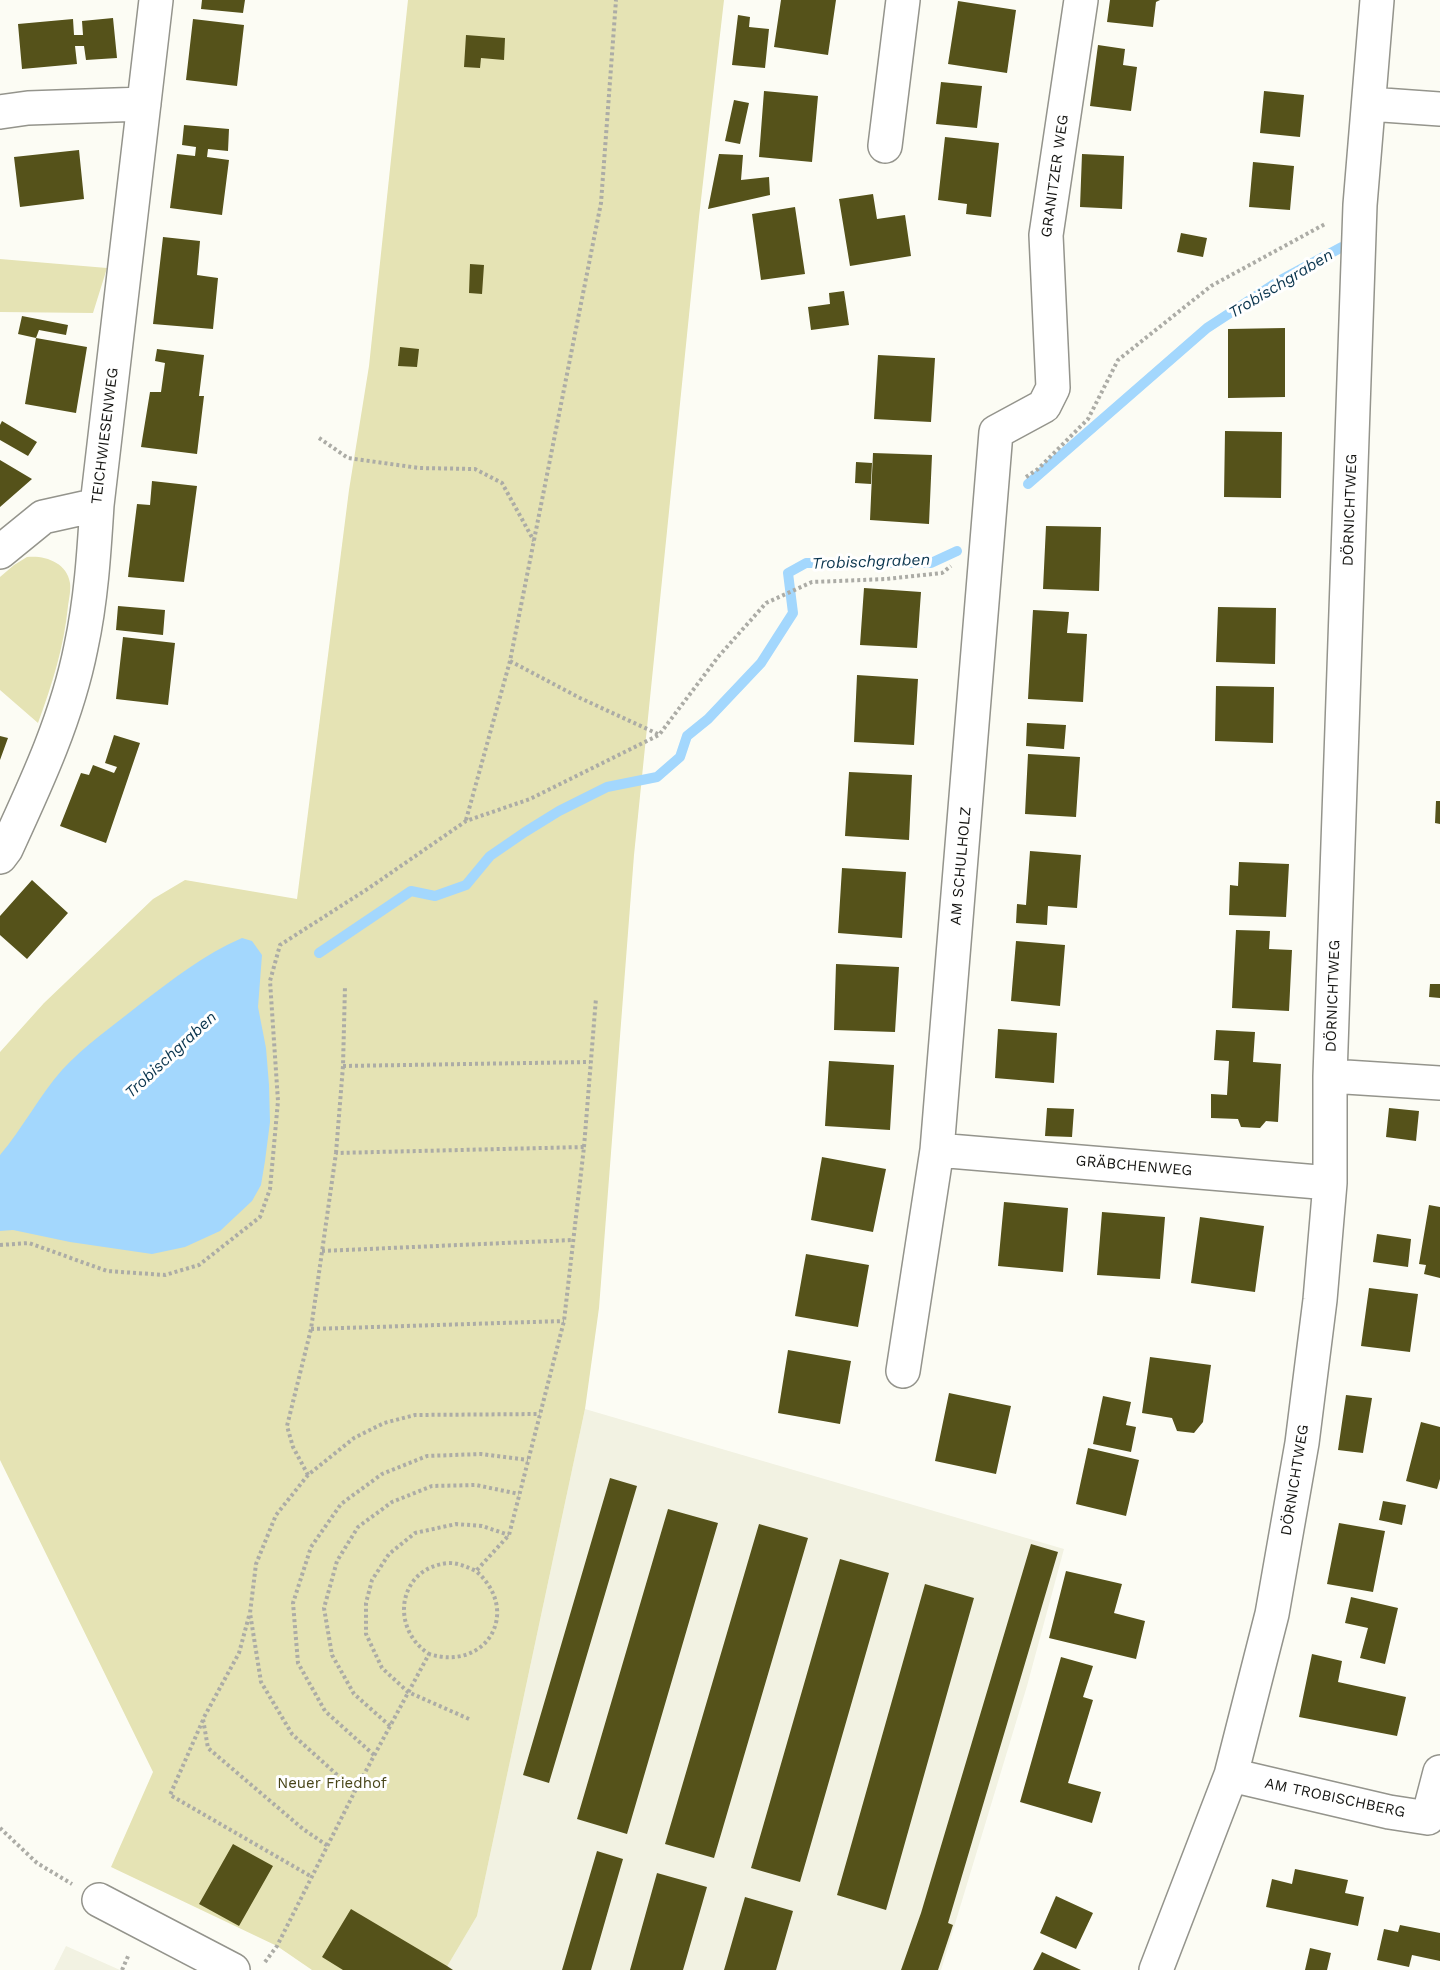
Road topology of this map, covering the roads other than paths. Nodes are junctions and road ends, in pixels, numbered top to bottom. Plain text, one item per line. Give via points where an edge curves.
1 (156, 0) edge
2 (903, 0) edge
3 (1081, 0) edge
4 (1377, 0) edge
5 (144, 104) junction
6 (1369, 104) junction
7 (1440, 109) edge
8 (0, 111) edge
9 (885, 146) dead end
10 (1053, 388) joint
11 (97, 506) junction
12 (0, 552) edge
13 (0, 857) edge
14 (1330, 1076) junction
15 (1440, 1083) edge
16 (937, 1150) junction
17 (1330, 1183) junction
18 (903, 1371) dead end
19 (1440, 1772) edge
20 (1230, 1775) junction
21 (99, 1900) road end
22 (233, 1970) edge
23 (1156, 1970) edge

1 - 5 street, TEICHWIESENWEG
2 - 9 street
3 - 10 street, GRANITZER WEG via 1046,235
4 - 6 street, DÖRNICHTWEG
5 - 8 street
5 - 11 street, TEICHWIESENWEG
6 - 7 street
6 - 14 street, DÖRNICHTWEG via 1360,205
10 - 16 street, AM SCHULHOLZ via 1044,405 996,432
11 - 12 street via 43,517
11 - 13 street, TEICHWIESENWEG via 93,562 76,668 36,785
14 - 15 street
14 - 17 street, DÖRNICHTWEG
16 - 17 street, GRÄBCHENWEG
16 - 18 street, AM SCHULHOLZ
17 - 20 street, DÖRNICHTWEG via 1302,1443 1272,1614
19 - 20 street, AM TROBISCHBERG via 1428,1818
20 - 23 street, DÖRNICHTWEG
21 - 22 street

